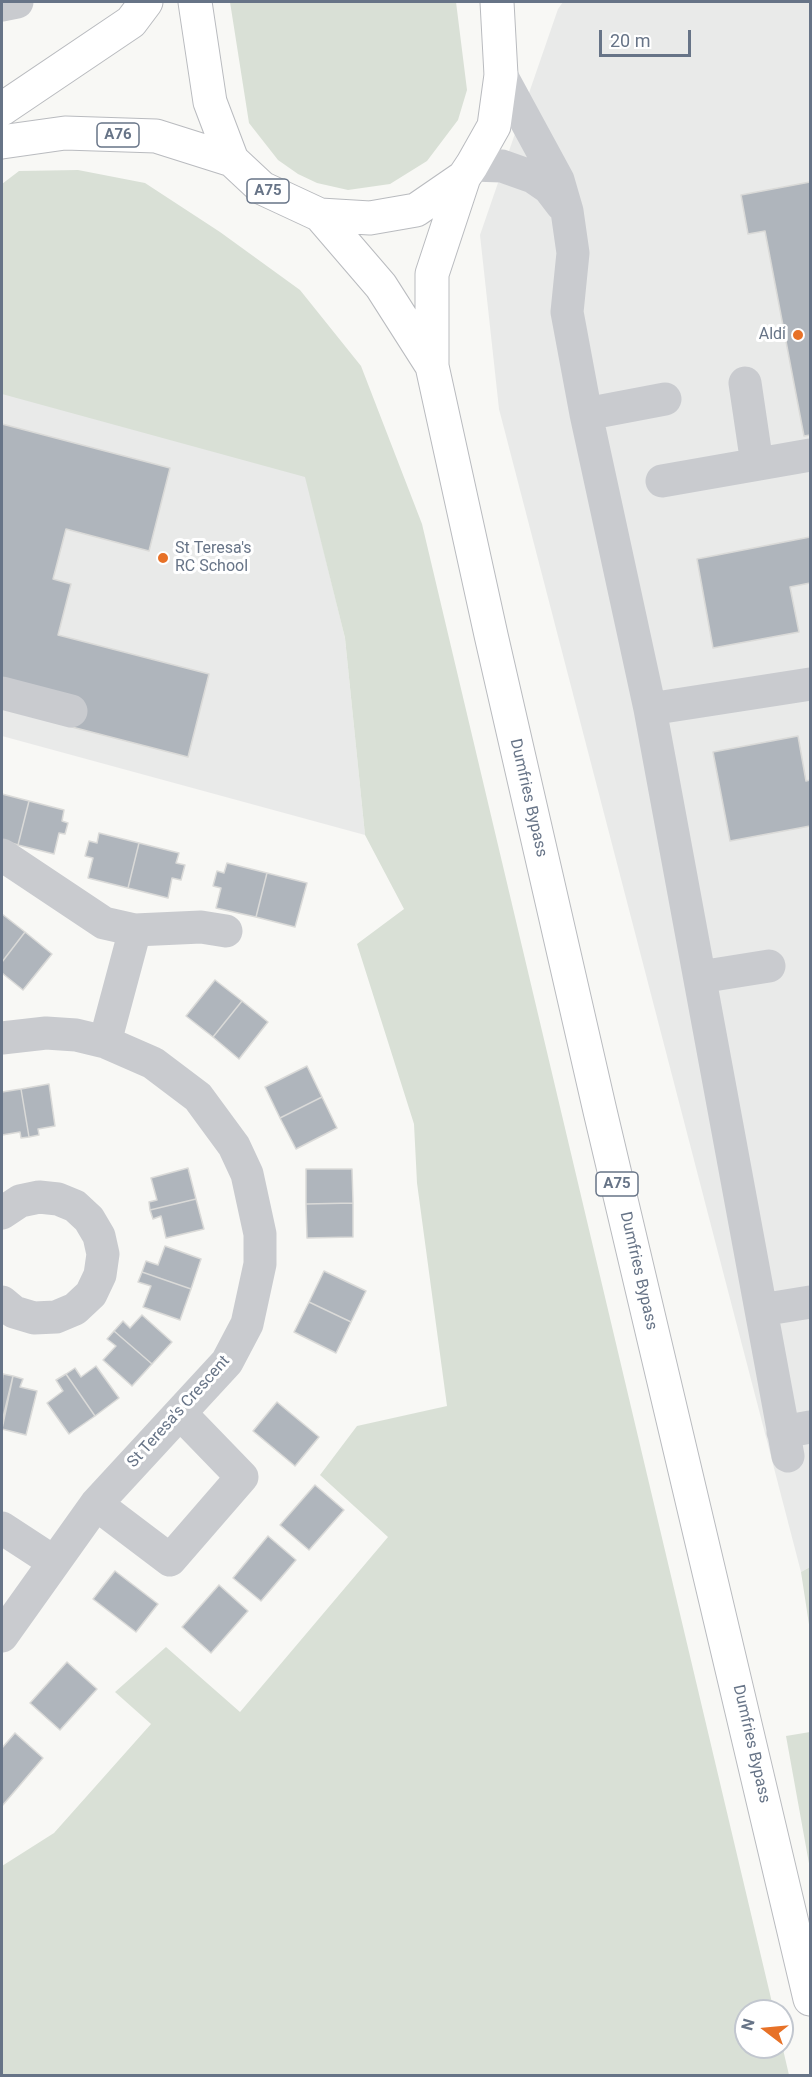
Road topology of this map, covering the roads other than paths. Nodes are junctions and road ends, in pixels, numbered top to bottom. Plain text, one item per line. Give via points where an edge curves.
1 (17, 2) edge
2 (146, 2) edge
3 (195, 2) edge
4 (497, 2) edge
5 (2, 5) edge
6 (501, 75) junction
7 (2, 109) edge
8 (2, 142) edge
9 (232, 160) junction
10 (468, 171) junction
11 (567, 211) junction
12 (320, 216) junction
13 (432, 366) junction
14 (745, 383) dead end
15 (665, 399) dead end
16 (586, 414) junction
17 (810, 454) edge
18 (757, 464) junction
19 (662, 482) dead end
20 (810, 684) edge
21 (2, 693) edge
22 (650, 709) junction
23 (71, 711) dead end
24 (2, 855) edge
25 (135, 930) junction
26 (226, 931) dead end
27 (770, 966) dead end
28 (700, 977) junction
29 (2, 1038) edge
30 (105, 1042) junction
31 (2, 1213) edge
32 (2, 1302) edge
33 (810, 1302) edge
34 (761, 1310) junction
35 (181, 1414) junction
36 (794, 1438) edge
37 (96, 1504) junction
38 (2, 1528) edge
39 (54, 1562) junction
40 (2, 1636) edge
41 (810, 2000) edge

1 - 5 street
2 - 7 highway via 131,22
3 - 9 highway, A75 via 210,102
4 - 6 highway, A75
6 - 10 highway, A75 via 494,126
6 - 11 street via 558,180
8 - 9 highway, A76 via 65,133 156,136
9 - 12 highway, A75 via 262,189
10 - 11 street via 502,166 533,177 549,188
10 - 12 highway, A75 via 416,210 370,218
10 - 13 highway, Dumfries Bypass / A75 via 432,274
11 - 16 street via 573,253 567,312
12 - 13 highway, Dumfries Bypass / A75 via 381,286
13 - 41 highway, Dumfries Bypass / A75 via 600,1111
14 - 18 street
15 - 16 street
16 - 22 street
17 - 18 street
18 - 19 street
20 - 22 street
21 - 23 street
22 - 28 street
24 - 25 street via 94,918
25 - 26 street via 201,927
25 - 30 street
27 - 28 street
28 - 34 street
29 - 30 street, St Teresa's Crescent via 46,1033
30 - 35 street, St Teresa's Crescent via 153,1062 198,1097 234,1146 255,1203 260,1264 247,1324 227,1362
31 - 32 street via 20,1201 58,1199 75,1206 89,1219 103,1254 100,1275 91,1294 75,1309 56,1317 34,1318 14,1312
33 - 34 street
34 - 36 street
35 - 37 street, St Teresa's Crescent
35 - 37 street via 242,1477 170,1560
37 - 39 street, St Teresa's Crescent
38 - 39 street
39 - 40 street, St Teresa's Crescent

